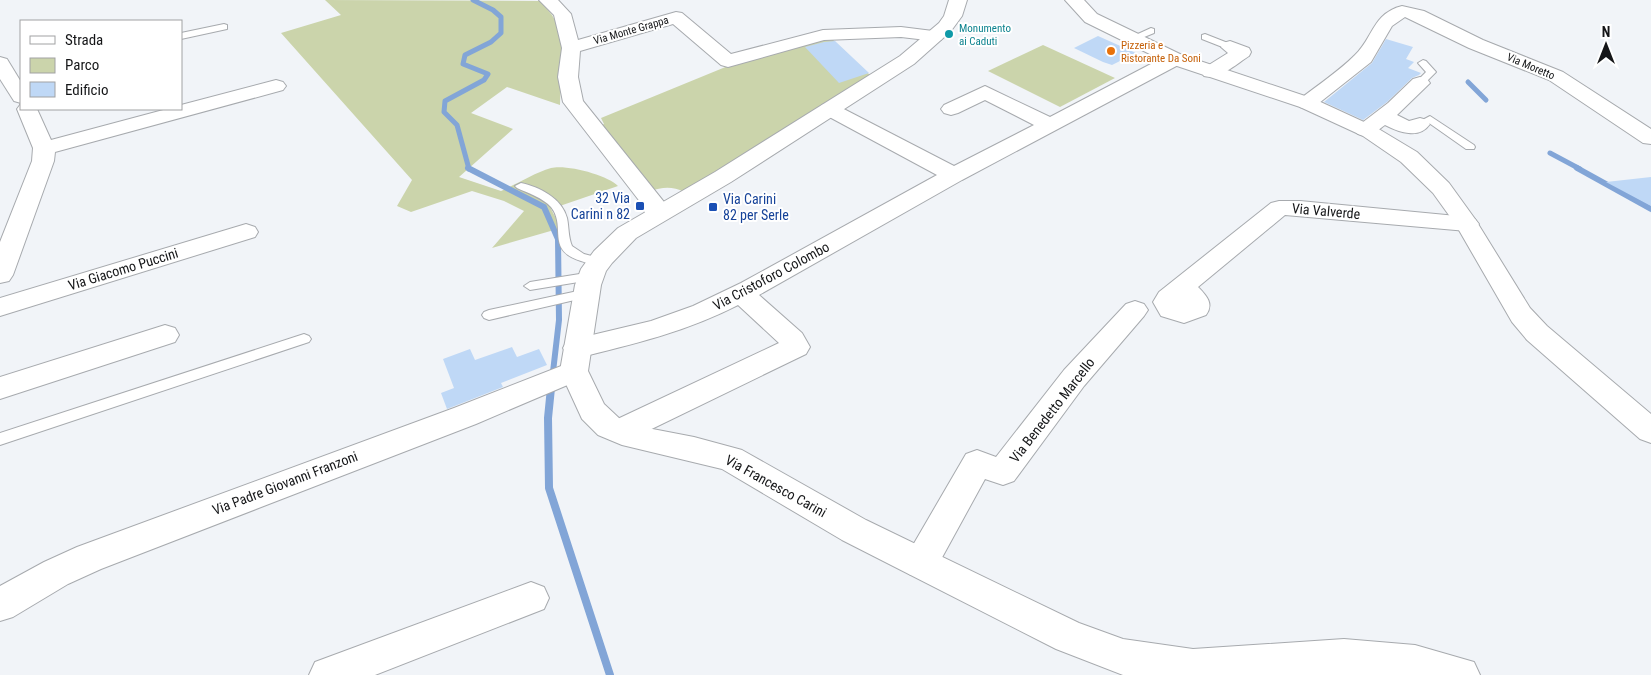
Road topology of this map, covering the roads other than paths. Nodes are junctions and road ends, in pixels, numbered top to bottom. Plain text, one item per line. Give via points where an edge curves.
1 (548, 0) edge
2 (958, 0) edge
3 (1074, 0) edge
4 (1409, 7) edge
5 (224, 27) dead end
6 (884, 32) junction
7 (182, 36) edge
8 (935, 36) junction
9 (1206, 37) dead end
10 (1230, 47) joint
11 (571, 48) junction
12 (1175, 59) junction
13 (907, 60) junction
14 (0, 63) edge
15 (1211, 72) junction
16 (1422, 73) dead end
17 (276, 86) dead end
18 (19, 88) edge
19 (1307, 103) junction
20 (829, 109) junction
21 (951, 109) dead end
22 (27, 110) edge
23 (1374, 123) junction
24 (1420, 124) joint
25 (1050, 125) junction
26 (1651, 138) edge
27 (1470, 147) dead end
28 (44, 148) junction
29 (954, 175) junction
30 (521, 186) dead end
31 (656, 216) junction
32 (1467, 224) junction
33 (246, 232) dead end
34 (0, 276) edge
35 (585, 281) junction
36 (530, 286) dead end
37 (1183, 287) dead end
38 (741, 294) junction
39 (0, 306) edge
40 (1135, 310) dead end
41 (489, 315) dead end
42 (165, 335) dead end
43 (304, 339) dead end
44 (572, 365) junction
45 (0, 388) edge
46 (620, 431) junction
47 (1651, 431) edge
48 (0, 439) edge
49 (921, 563) junction
50 (531, 598) dead end
51 (0, 604) edge
52 (1412, 669) edge
53 (328, 675) edge
54 (1461, 675) edge

1 - 11 street via 562,14
2 - 8 street via 953,16
3 - 12 street via 1091,18 1141,35
4 - 19 street via 1385,22 1364,58
4 - 26 street, Via Moretto via 1476,44 1556,76
5 - 7 lane
6 - 8 street
6 - 11 street, Via Monte Grappa via 823,35 728,61 676,17
6 - 13 street via 893,39
8 - 13 street
9 - 10 lane
10 - 15 street via 1242,52
11 - 31 street via 568,77 574,102 652,202
12 - 15 street
12 - 25 street, Via Cristoforo Colombo
13 - 20 street
14 - 18 street
15 - 19 street
16 - 23 street
17 - 28 street
19 - 23 street
20 - 29 street
20 - 31 street
21 - 25 street via 985,92
22 - 28 street
23 - 24 street via 1408,128
23 - 32 street via 1441,188
24 - 27 lane via 1430,120
25 - 29 street, Via Cristoforo Colombo
28 - 34 street via 43,161
29 - 38 street, Via Cristoforo Colombo
30 - 35 lane via 549,200 558,209 564,226 565,244
31 - 35 street via 627,233
32 - 37 street, Via Valverde via 1279,208
32 - 47 street via 1521,315 1537,333
33 - 39 street, Via Giacomo Puccini
35 - 36 lane
35 - 41 lane via 549,301
35 - 44 street
38 - 44 street, Via Cristoforo Colombo
38 - 46 street via 796,347
40 - 49 street, Via Benedetto Marcello via 1074,378 1003,472 977,463
42 - 45 street
43 - 48 lane
44 - 46 street, Via Francesco Carini via 593,411 609,427
44 - 51 street, Via Padre Giovanni Franzoni via 534,388 89,558
46 - 49 street, Via Francesco Carini via 633,437 731,459 854,530
49 - 52 street, Via Francesco Carini via 1069,637 1123,657 1193,667 1344,657
50 - 53 street
52 - 54 street, Via Francesco Carini

